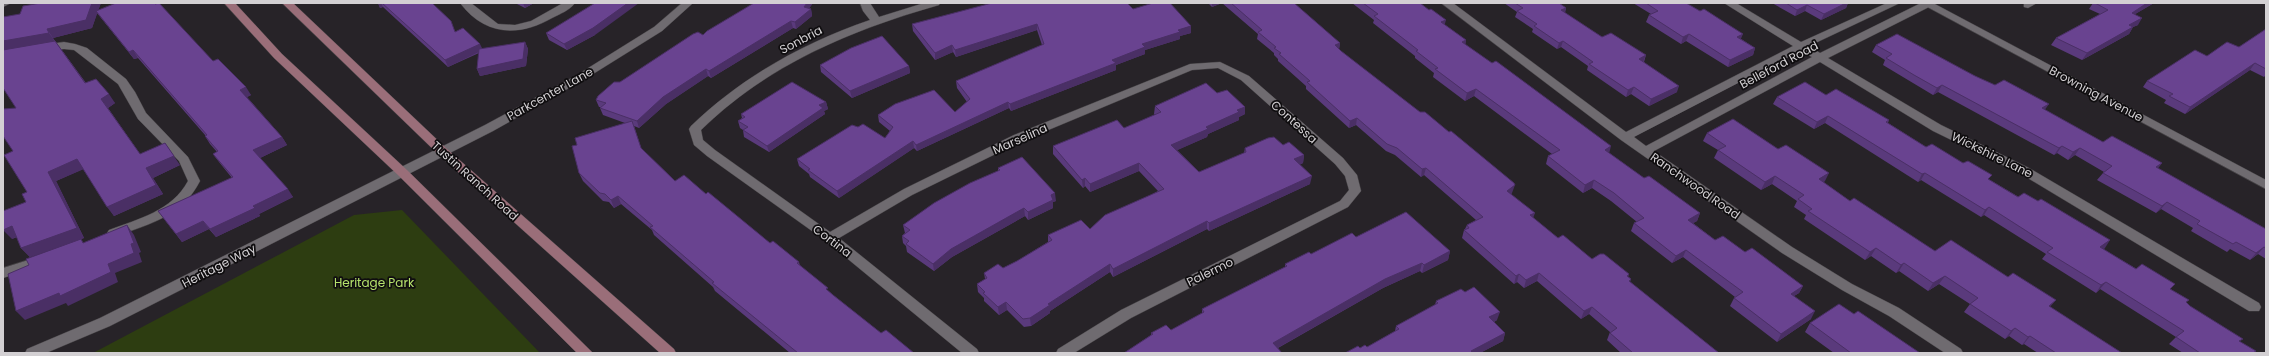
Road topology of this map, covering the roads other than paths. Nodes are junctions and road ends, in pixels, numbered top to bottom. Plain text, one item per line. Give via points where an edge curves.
1 (6, 3) edge
2 (229, 3) edge
3 (287, 3) edge
4 (465, 3) edge
5 (570, 3) edge
6 (688, 3) edge
7 (865, 3) edge
8 (935, 3) edge
9 (1446, 3) edge
10 (1730, 3) edge
11 (1895, 3) edge
12 (3, 4) edge
13 (1926, 4) edge
14 (876, 20) junction
15 (1799, 47) junction
16 (33, 49) edge
17 (1819, 58) junction
18 (1220, 65) joint
19 (695, 129) joint
20 (1625, 137) junction
21 (1645, 151) junction
22 (442, 152) junction
23 (403, 173) junction
24 (2266, 185) edge
25 (1355, 191) joint
26 (830, 238) junction
27 (99, 239) edge
28 (57, 255) edge
29 (3, 273) edge
30 (2254, 307) dead end
31 (32, 353) edge
32 (586, 353) edge
33 (669, 353) edge
34 (972, 353) edge
35 (1063, 353) edge
36 (1956, 353) edge

1 - 12 street
2 - 23 main road via 278,56
3 - 22 main road, Tustin Ranch Road
4 - 5 street via 494,26 516,30 544,19
6 - 22 street, Parkcenter Lane via 658,29 581,78
7 - 14 street
8 - 14 street, Sonbria
9 - 20 street, Ranchwood Road
10 - 15 street, Wickshire Lane
11 - 15 street, Belleford Road
13 - 17 street, Belleford Road
13 - 24 street, Browning Avenue
14 - 19 street, Sonbria via 819,44 764,74 708,115
15 - 17 street, Wickshire Lane
15 - 20 street, Belleford Road
16 - 27 street via 61,45 76,46 85,50 106,71 124,84 140,115 176,147 188,165 194,182 183,198 171,208
17 - 21 street, Belleford Road
17 - 30 street, Wickshire Lane via 1937,128 2038,178
18 - 25 street, Contessa via 1245,78 1339,161 1351,175
18 - 26 street, Marselina via 1190,67 1018,138 908,192
19 - 26 street, Cortina via 698,142 711,153
20 - 21 street, Ranchwood Road
21 - 36 street, Ranchwood Road via 1786,250 1894,312
22 - 23 street, Parkcenter Lane
22 - 33 main road, Tustin Ranch Road
23 - 31 street, Heritage Way via 105,322
23 - 32 main road
25 - 35 street, Palermo via 1344,204 1126,314
26 - 34 street, Cortina
28 - 29 street

